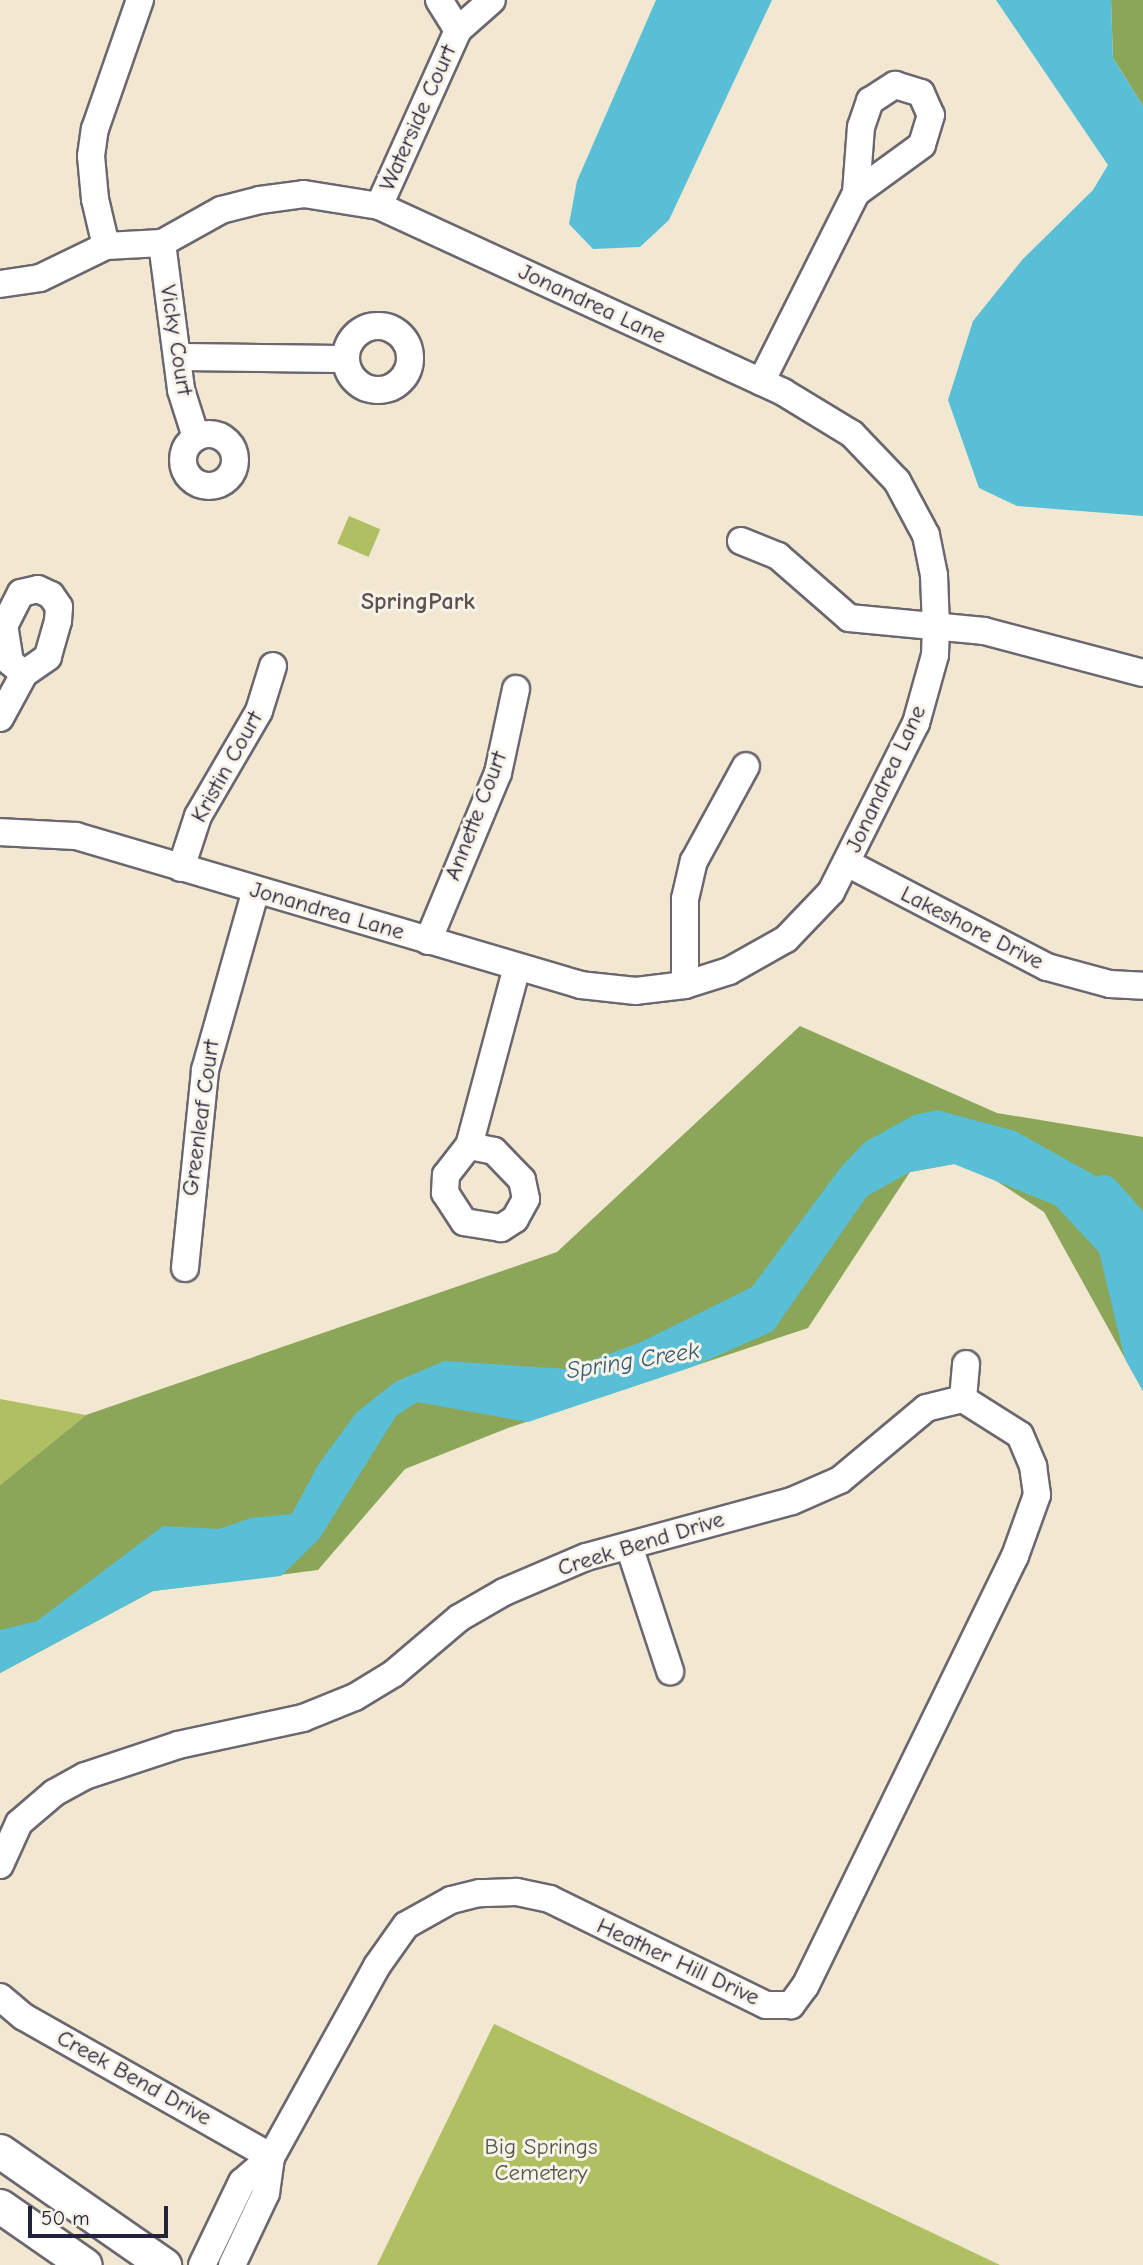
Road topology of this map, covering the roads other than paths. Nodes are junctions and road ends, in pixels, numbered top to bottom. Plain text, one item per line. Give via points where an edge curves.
1 (140, 0) edge
2 (439, 0) edge
3 (492, 0) edge
4 (458, 30) junction
5 (856, 193) dead end
6 (379, 206) junction
7 (162, 243) junction
8 (106, 246) junction
9 (0, 284) edge
10 (177, 357) junction
11 (346, 359) dead end
12 (761, 382) junction
13 (196, 437) dead end
14 (741, 541) dead end
15 (936, 626) junction
16 (273, 666) dead end
17 (1143, 673) edge
18 (24, 674) dead end
19 (516, 689) dead end
20 (0, 718) edge
21 (746, 766) dead end
22 (0, 832) edge
23 (847, 863) junction
24 (181, 868) junction
25 (256, 890) junction
26 (428, 941) junction
27 (517, 967) junction
28 (685, 985) junction
29 (1143, 986) edge
30 (469, 1146) dead end
31 (185, 1268) dead end
32 (966, 1364) dead end
33 (963, 1399) junction
34 (629, 1546) junction
35 (670, 1671) dead end
36 (0, 1864) edge
37 (0, 1997) edge
38 (0, 2151) edge
39 (271, 2157) junction
40 (0, 2206) edge
41 (85, 2265) edge
42 (164, 2265) edge
43 (202, 2265) edge
44 (232, 2265) edge

1 - 8 street via 95,129 91,156
2 - 4 street, Waterside Court
3 - 4 street, Waterside Court
4 - 6 street, Waterside Court
5 - 12 street
6 - 7 street, Jonandrea Lane via 304,194 260,200 221,210
6 - 12 street, Jonandrea Lane
7 - 8 street, Jonandrea Lane
7 - 10 street, Vicky Court
8 - 9 street, Jonandrea Lane via 40,278
10 - 11 street
10 - 13 street, Vicky Court via 181,390
12 - 15 street, Jonandrea Lane via 836,422 897,481 926,535 934,575
14 - 15 street via 778,556 849,618
15 - 17 street via 984,631
15 - 23 street, Jonandrea Lane via 935,655 916,723
16 - 24 street, Kristin Court via 259,711 198,816
18 - 20 street
19 - 26 street, Annette Court via 498,773
21 - 28 street via 694,860 684,918
22 - 24 street, Jonandrea Lane via 76,836
23 - 28 street, Jonandrea Lane via 812,915 786,939 729,971
23 - 29 street, Lakeshore Drive via 1047,968 1110,984
24 - 25 street, Jonandrea Lane
25 - 26 street, Jonandrea Lane
25 - 31 street, Greenleaf Court via 205,1070
26 - 27 street, Jonandrea Lane
27 - 28 street, Jonandrea Lane via 613,990
27 - 30 street
32 - 33 street
33 - 34 street, Creek Bend Drive via 926,1408 840,1480 792,1501
33 - 39 street, Heather Hill Drive via 1020,1435 1033,1466 1037,1495 1015,1556 805,1986 791,2005 766,2005 550,1899 516,1892 479,1893 451,1900 406,1925 391,1946
34 - 35 street
34 - 36 street, Creek Bend Drive via 586,1557 503,1592 459,1618 393,1674 355,1697 303,1718 178,1745 85,1776 54,1793 19,1823
37 - 39 street, Creek Bend Drive via 23,2017
38 - 42 main road
39 - 43 street, Heather Hill Drive via 242,2182
39 - 44 street, Heather Hill Drive via 266,2193
40 - 41 main road

